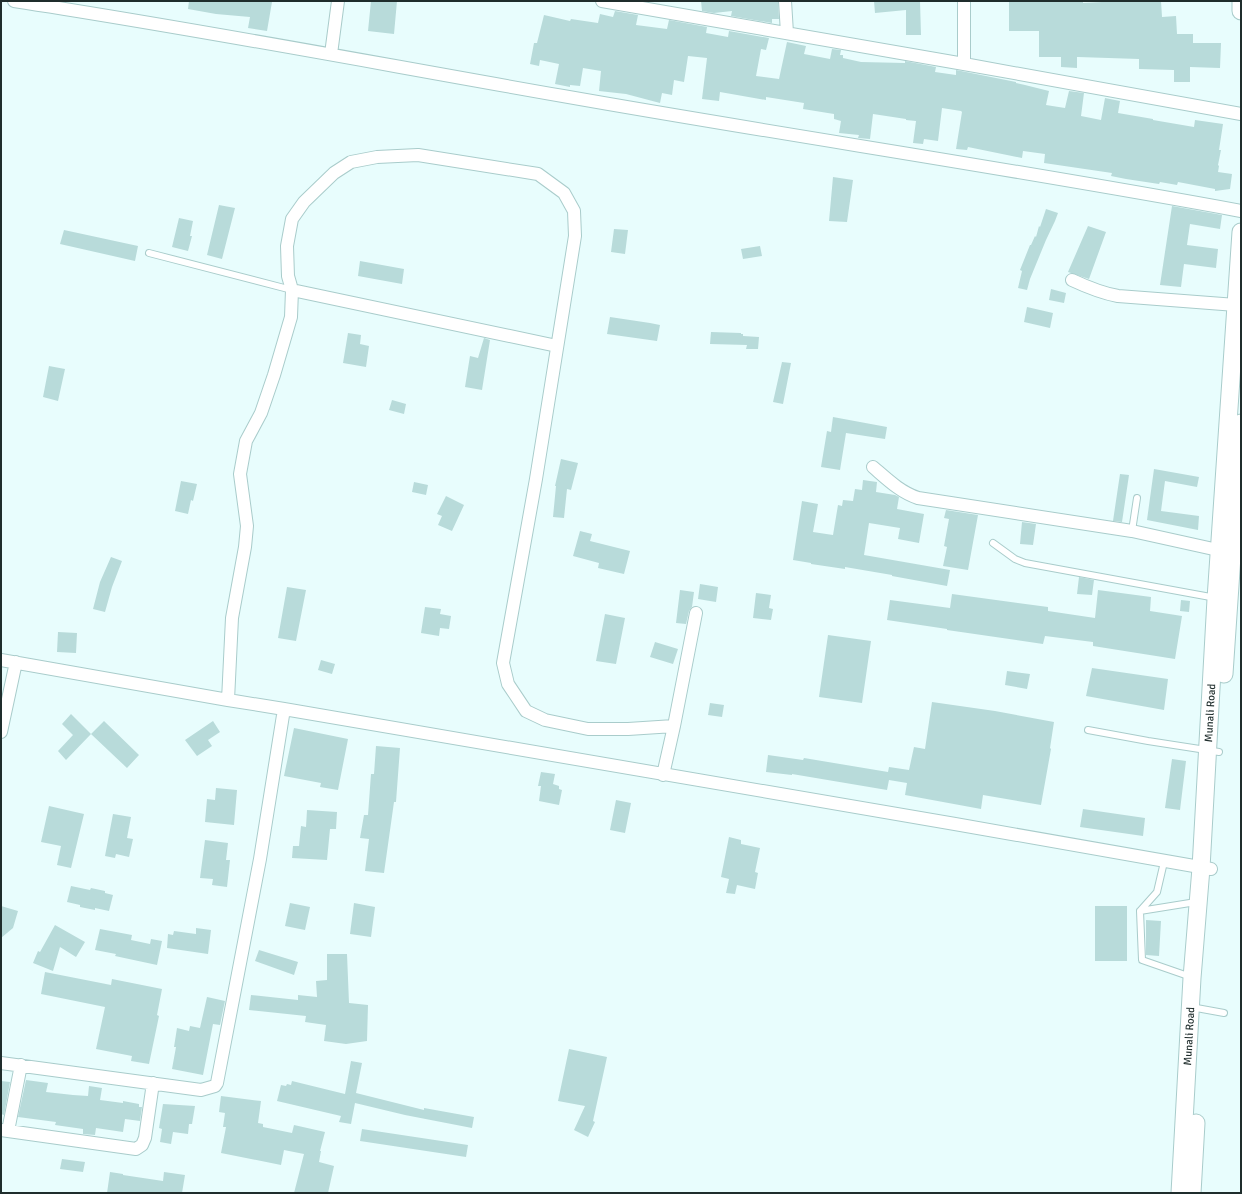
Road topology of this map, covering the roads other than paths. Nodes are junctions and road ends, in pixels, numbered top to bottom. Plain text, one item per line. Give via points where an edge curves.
1 (14, 1) edge
2 (338, 1) edge
3 (602, 1) edge
4 (785, 1) edge
5 (964, 1) edge
6 (1241, 1) edge
7 (624, 3) edge
8 (1241, 11) edge
9 (787, 34) junction
10 (331, 54) junction
11 (964, 64) junction
12 (1241, 114) edge
13 (1241, 211) edge
14 (1241, 232) edge
15 (149, 253) dead end
16 (1072, 280) dead end
17 (292, 290) junction
18 (1236, 305) junction
19 (557, 346) junction
20 (1241, 423) edge
21 (872, 467) dead end
22 (1137, 498) dead end
23 (1132, 531) junction
24 (993, 543) dead end
25 (1226, 552) junction
26 (1227, 600) junction
27 (696, 613) dead end
28 (1, 660) edge
29 (16, 662) junction
30 (228, 700) junction
31 (284, 709) junction
32 (674, 726) junction
33 (1088, 730) dead end
34 (1, 732) edge
35 (1213, 751) junction
36 (663, 774) junction
37 (1164, 862) junction
38 (1206, 869) junction
39 (1198, 902) junction
40 (1140, 911) junction
41 (1192, 978) junction
42 (1196, 1008) junction
43 (1224, 1013) dead end
44 (1, 1063) edge
45 (21, 1066) junction
46 (153, 1083) junction
47 (4, 1131) edge
48 (1180, 1193) edge
49 (1192, 1193) edge

1 - 10 street
2 - 10 street
3 - 7 street
4 - 9 street
5 - 11 street
6 - 8 main road
7 - 9 street
9 - 11 street
10 - 13 street via 565,97
11 - 12 street
14 - 18 main road, Munali Road
15 - 17 lane
16 - 18 street via 1090,289 1118,296
17 - 19 street
17 - 19 street via 288,276 287,246 292,219 304,202 334,173 351,162 377,157 418,155 538,174 564,194 574,211 575,236
17 - 30 street via 291,317 285,340 261,413 246,441 240,474 247,526 232,618
18 - 25 main road, Munali Road
19 - 32 street via 503,663 508,684 526,711 545,720 588,729
20 - 25 main road, Munali Road
21 - 23 street via 899,489 918,498
22 - 23 lane
23 - 25 street
24 - 26 lane via 1025,563
25 - 26 main road, Munali Road
26 - 35 main road, Munali Road
27 - 32 street
28 - 29 street
29 - 30 street
29 - 34 street
30 - 31 street
31 - 36 street
31 - 46 street via 260,859 217,1083 201,1090
32 - 36 street
33 - 35 lane
35 - 38 main road, Munali Road
36 - 37 street
37 - 38 street
37 - 40 lane via 1157,892
38 - 39 main road, Munali Road
38 - 42 main road, Munali Road
39 - 40 lane
39 - 41 main road, Munali Road
40 - 41 lane via 1142,960
41 - 42 main road, Munali Road
42 - 43 lane
42 - 48 main road, Munali Road
42 - 49 main road, Munali Road
44 - 45 street
45 - 46 street
45 - 47 street
46 - 47 street via 145,1138 142,1146 136,1149

